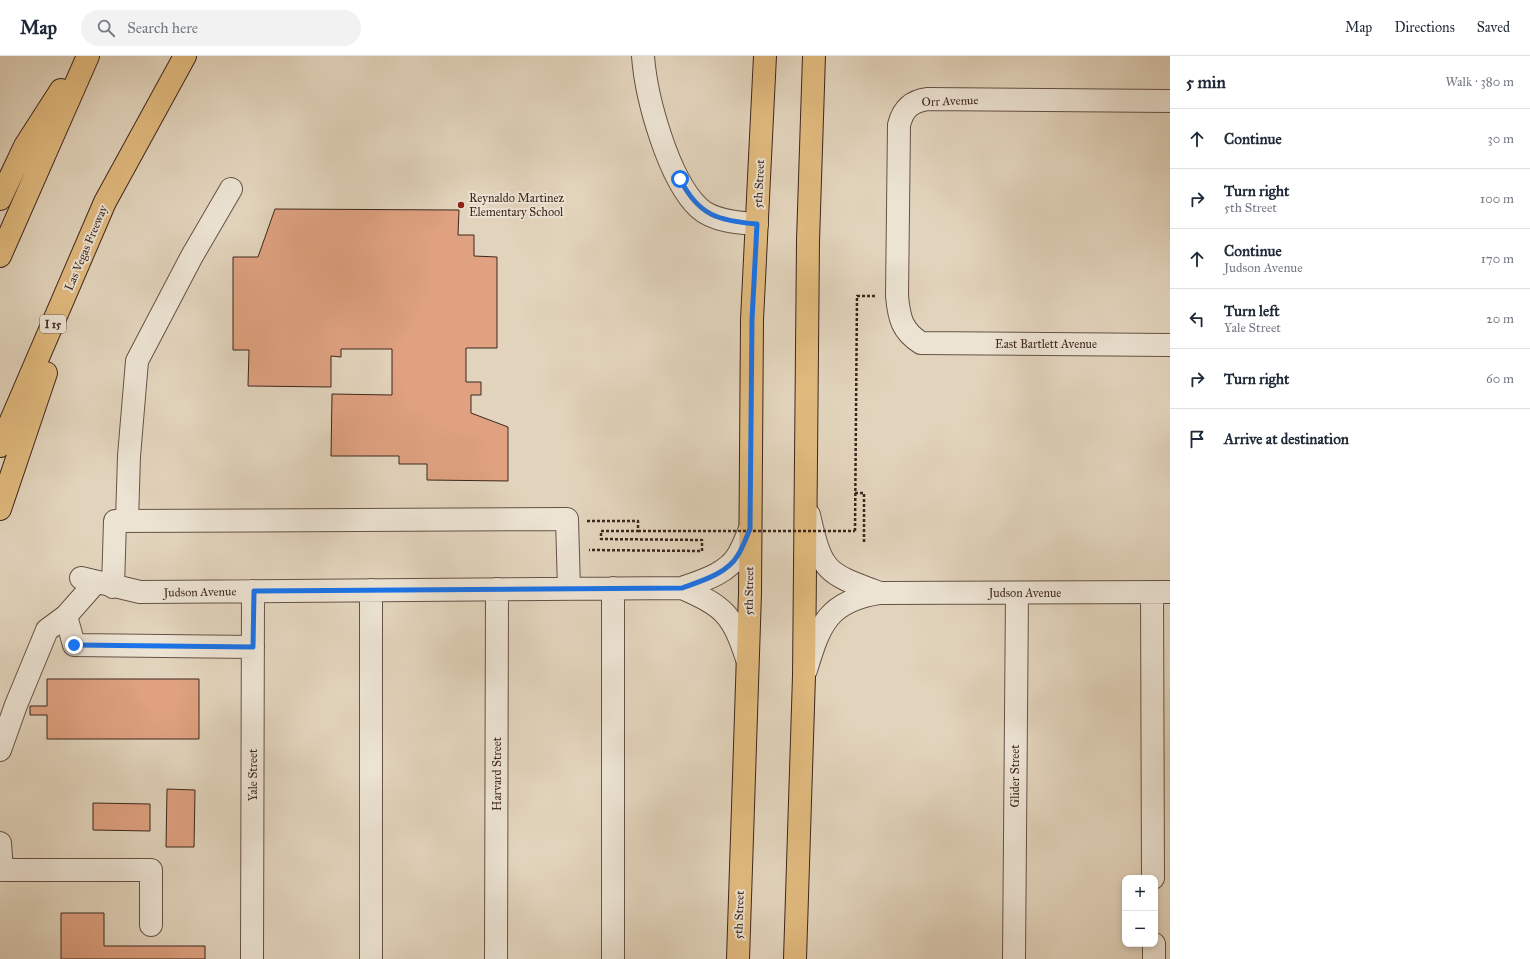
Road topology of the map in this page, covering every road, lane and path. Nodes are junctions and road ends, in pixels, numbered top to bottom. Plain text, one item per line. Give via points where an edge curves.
1 (84, 56) edge
2 (88, 56) edge
3 (184, 56) edge
4 (643, 56) edge
5 (765, 56) edge
6 (814, 56) edge
7 (1170, 100) edge
8 (231, 189) dead end
9 (0, 199) edge
10 (105, 202) junction
11 (757, 224) junction
12 (0, 256) edge
13 (857, 296) dead end
14 (921, 343) joint
15 (1170, 345) edge
16 (0, 446) edge
17 (855, 493) junction
18 (806, 501) junction
19 (0, 509) edge
20 (127, 521) junction
21 (584, 521) dead end
22 (750, 529) junction
23 (638, 532) junction
24 (864, 543) dead end
25 (585, 550) dead end
26 (97, 582) junction
27 (614, 588) junction
28 (682, 588) junction
29 (497, 589) junction
30 (569, 589) junction
31 (371, 590) junction
32 (254, 591) junction
33 (1161, 592) edge
34 (880, 593) junction
35 (1017, 593) junction
36 (66, 616) junction
37 (253, 647) junction
38 (748, 662) junction
39 (804, 676) junction
40 (0, 750) edge
41 (0, 842) edge
42 (1, 872) edge
43 (1153, 875) edge
44 (152, 925) dead end
45 (1154, 947) edge
46 (795, 957) edge
47 (252, 959) edge
48 (371, 959) edge
49 (496, 959) edge
50 (613, 959) edge
51 (738, 959) edge
52 (1014, 959) edge
53 (1154, 959) edge

1 - 9 main road via 25,146
2 - 12 main road
3 - 10 main road, Las Vegas Freeway / I 15
4 - 11 street via 652,109 669,157 685,189 700,208 727,222
5 - 11 main road, 5th Street
6 - 18 main road via 808,241
7 - 14 street, Orr Avenue via 928,99 914,102 906,108 899,125 897,296 900,321 912,337
8 - 20 street via 192,256 137,361 129,456
10 - 16 main road, Las Vegas Freeway / I 15
10 - 19 main road
11 - 22 main road, 5th Street via 752,320
13 - 17 path
14 - 15 street, East Bartlett Avenue
17 - 23 path, bridge via 855,532
17 - 24 path via 864,493
18 - 34 street, Judson Avenue via 817,548 826,566 841,578
18 - 39 main road
20 - 26 street via 115,521
20 - 30 street via 567,519
21 - 23 path via 638,521
22 - 28 street, Judson Avenue via 738,556 726,567 708,578
22 - 38 main road, 5th Street
23 - 25 path via 601,531 601,540 702,540 702,551
26 - 32 street, Judson Avenue via 140,592
26 - 36 street
27 - 28 street, Judson Avenue
27 - 30 street, Judson Avenue
27 - 50 street
28 - 38 street, Judson Avenue via 709,600 723,610 739,634
29 - 30 street, Judson Avenue
29 - 31 street, Judson Avenue
29 - 49 street, Harvard Street
31 - 32 street, Judson Avenue
31 - 48 street
32 - 37 street, Yale Street
33 - 35 street, Judson Avenue
33 - 43 street
34 - 35 street, Judson Avenue
34 - 39 street, Judson Avenue via 847,602 828,617 822,625
35 - 52 street, Glider Street
36 - 37 street via 74,645
36 - 40 street via 47,630
37 - 47 street, Yale Street
38 - 51 main road, 5th Street
39 - 46 main road
41 - 42 street
42 - 44 street via 151,870
45 - 53 street

